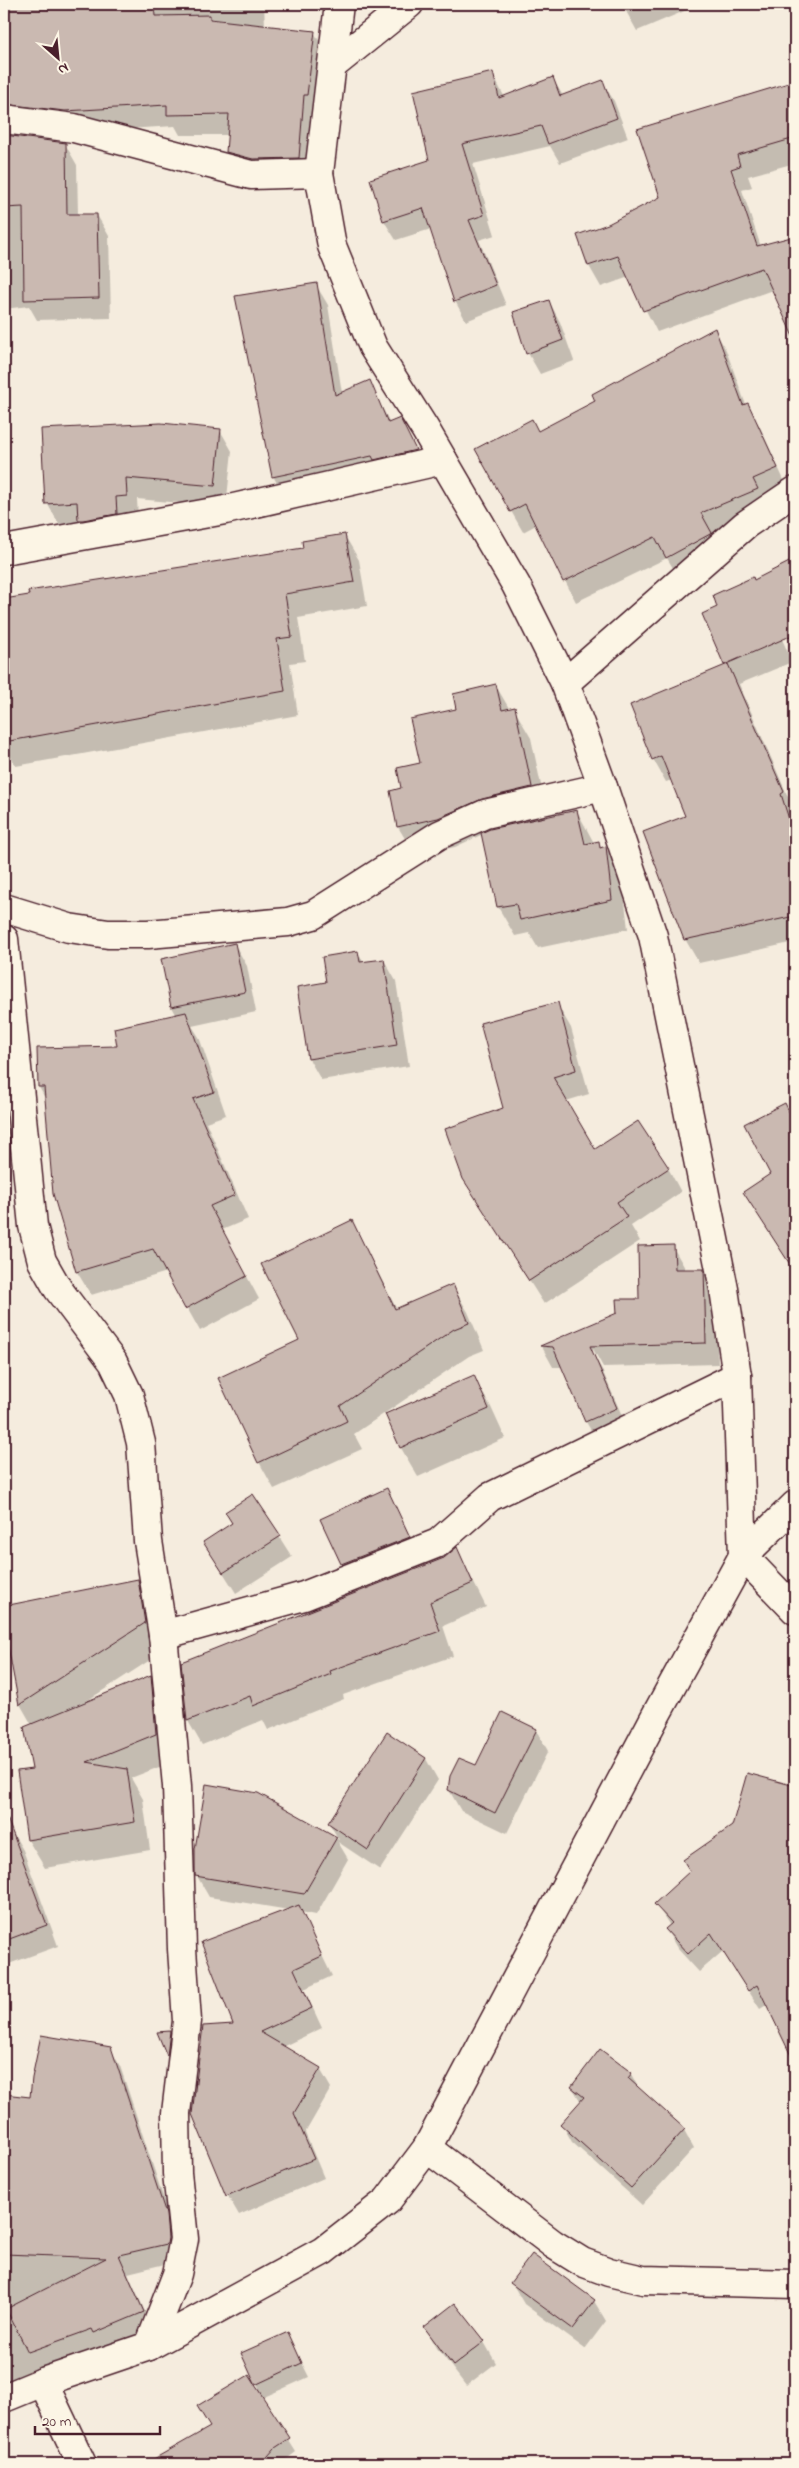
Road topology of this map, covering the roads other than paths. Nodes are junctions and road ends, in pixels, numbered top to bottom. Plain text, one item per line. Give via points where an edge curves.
1 (339, 4) edge
2 (409, 4) edge
3 (332, 66) junction
4 (4, 119) edge
5 (319, 172) junction
6 (443, 460) junction
7 (795, 491) edge
8 (4, 550) edge
9 (565, 682) junction
10 (603, 787) junction
11 (4, 908) edge
12 (4, 939) edge
13 (737, 1376) junction
14 (795, 1505) edge
15 (743, 1556) junction
16 (795, 1610) edge
17 (163, 1636) junction
18 (427, 2148) junction
19 (795, 2284) edge
20 (148, 2346) junction
21 (43, 2382) junction
22 (4, 2398) edge
23 (82, 2464) edge

1 - 3 street
2 - 3 street
3 - 5 street
4 - 5 street via 74,128 251,176
5 - 6 street via 332,246 373,347
6 - 8 street via 225,510
6 - 9 street via 516,585
7 - 9 street via 745,524
9 - 10 street
10 - 11 street via 485,814 439,835 313,915 288,922 148,934 108,934 69,928
10 - 13 street via 653,936 724,1289
12 - 17 street via 33,1226 42,1261 113,1362 129,1395 141,1444 148,1541
13 - 15 street
13 - 17 street via 490,1497 438,1543 304,1596
14 - 15 street
15 - 16 street
15 - 18 street
17 - 20 street via 177,1786 187,2021 176,2113 177,2173 184,2239 178,2274
18 - 19 street via 553,2244 582,2262 609,2272 643,2280
18 - 20 street via 387,2201 323,2250
20 - 21 street
21 - 22 street
21 - 23 street

